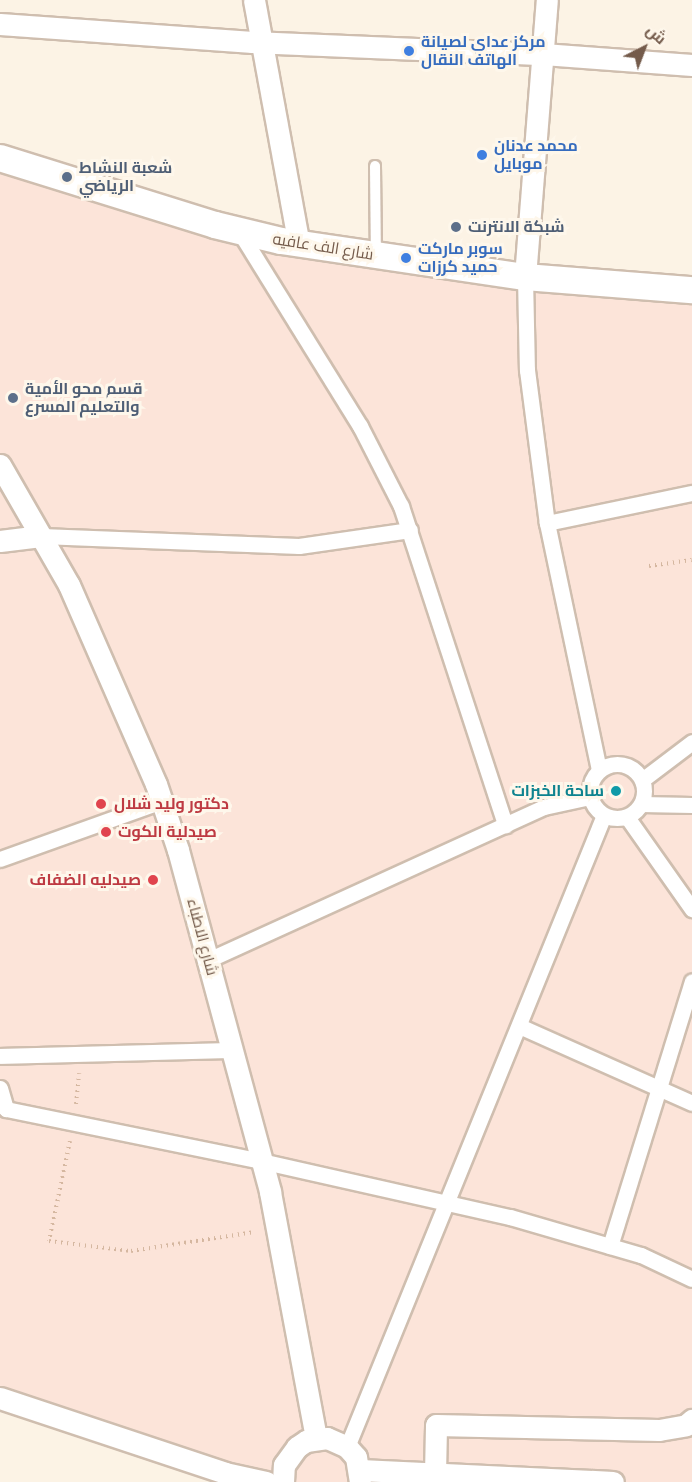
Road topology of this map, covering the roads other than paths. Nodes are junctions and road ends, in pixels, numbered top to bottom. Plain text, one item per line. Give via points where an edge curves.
1 (254, 0) edge
2 (547, 0) edge
3 (0, 24) edge
4 (260, 42) junction
5 (543, 54) junction
6 (692, 66) edge
7 (0, 159) edge
8 (375, 166) dead end
9 (239, 231) junction
10 (299, 244) junction
11 (376, 255) junction
12 (525, 277) junction
13 (692, 290) edge
14 (0, 465) edge
15 (692, 493) edge
16 (547, 523) junction
17 (410, 530) junction
18 (41, 536) junction
19 (0, 541) edge
20 (692, 742) edge
21 (599, 770) junction
22 (642, 780) junction
23 (590, 797) junction
24 (162, 801) junction
25 (641, 804) junction
26 (692, 805) edge
27 (604, 815) junction
28 (627, 817) junction
29 (505, 825) junction
30 (0, 860) edge
31 (692, 909) edge
32 (208, 960) junction
33 (692, 981) edge
34 (519, 1026) junction
35 (232, 1050) junction
36 (0, 1056) edge
37 (0, 1088) edge
38 (659, 1088) junction
39 (692, 1102) edge
40 (261, 1161) junction
41 (447, 1205) junction
42 (610, 1246) junction
43 (692, 1279) edge
44 (0, 1398) edge
45 (692, 1420) edge
46 (316, 1438) junction
47 (347, 1447) junction
48 (435, 1474) junction
49 (360, 1476) edge
50 (266, 1482) edge
51 (283, 1482) edge
52 (613, 1482) edge

1 - 4 street
2 - 5 street
3 - 4 street
4 - 5 street
4 - 10 street
5 - 6 street
5 - 12 street
7 - 9 street, شارع الف عافيه
8 - 11 lane
9 - 10 street, شارع الف عافيه
9 - 17 street via 360,426
10 - 11 street, شارع الف عافيه
11 - 12 street, شارع الف عافيه
12 - 13 street, شارع الف عافيه
12 - 16 street via 527,370
14 - 18 street, شارع الاطباء
15 - 16 street
16 - 21 street
17 - 18 street via 299,546
17 - 29 street
18 - 19 street
18 - 24 street, شارع الاطباء via 69,585
20 - 22 street
21 - 22 street via 626,765
21 - 23 street via 590,787
22 - 25 street
23 - 27 street
23 - 29 street via 563,801
24 - 30 street
24 - 32 street, شارع الاطباء
25 - 26 street
25 - 28 street
27 - 28 street
27 - 34 street
28 - 31 street
29 - 32 street
32 - 35 street, شارع الاطباء
33 - 38 street
34 - 38 street
34 - 41 street
35 - 36 street
35 - 40 street, شارع الاطباء
37 - 40 street via 6,1109
38 - 39 street
38 - 42 street
40 - 41 street
40 - 46 street, شارع الاطباء
41 - 42 street via 510,1217
41 - 47 street
42 - 43 street via 641,1255
44 - 50 street via 225,1473
45 - 48 street via 686,1425 659,1430 436,1425
46 - 47 street via 327,1438
46 - 51 street via 289,1455
47 - 49 street
48 - 49 street
48 - 52 street

